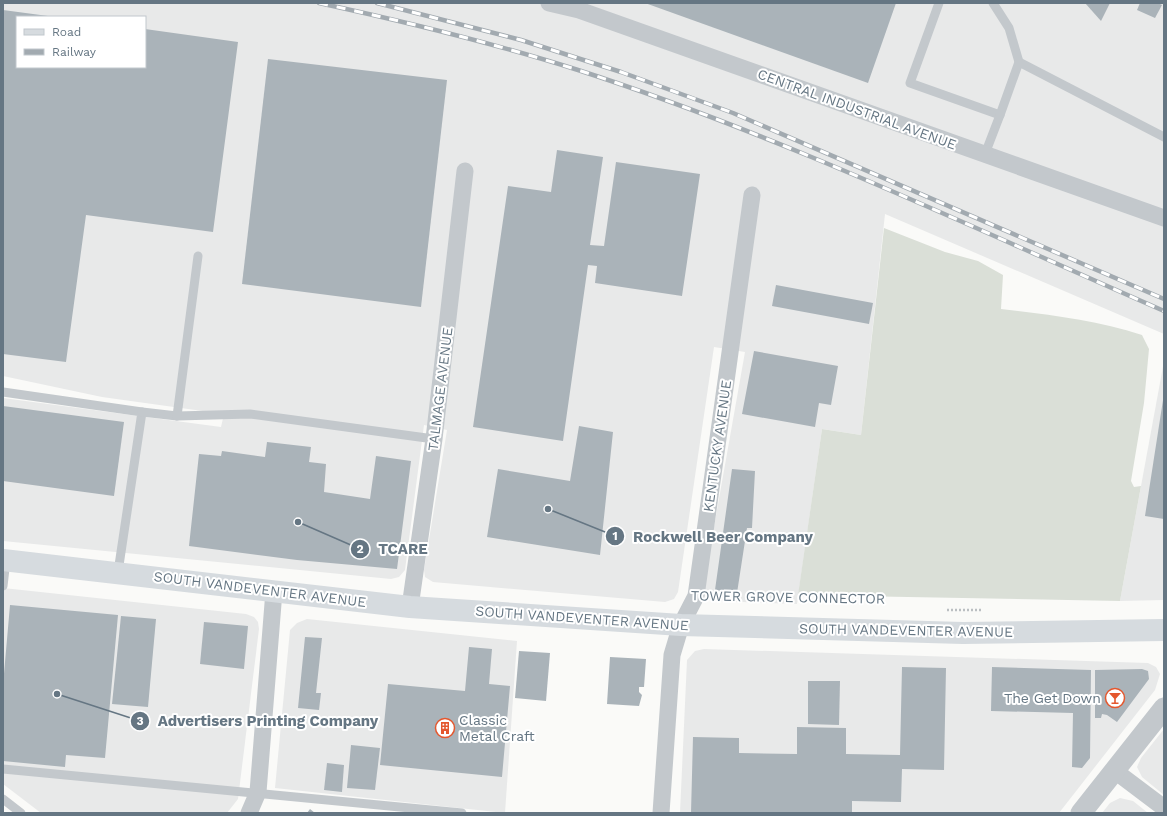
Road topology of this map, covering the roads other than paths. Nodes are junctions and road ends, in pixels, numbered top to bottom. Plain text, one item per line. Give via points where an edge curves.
1 (549, 3) edge
2 (939, 3) edge
3 (992, 3) edge
4 (1019, 62) junction
5 (1000, 115) junction
6 (1164, 137) edge
7 (985, 154) junction
8 (465, 171) dead end
9 (752, 195) dead end
10 (1164, 218) edge
11 (198, 256) dead end
12 (3, 392) edge
13 (142, 412) junction
14 (177, 416) junction
15 (434, 439) junction
16 (5, 560) edge
17 (118, 572) junction
18 (3, 586) edge
19 (274, 591) junction
20 (410, 607) junction
21 (681, 625) junction
22 (1164, 630) edge
23 (1164, 708) edge
24 (3, 769) edge
25 (1115, 771) junction
26 (258, 792) junction
27 (3, 799) edge
28 (1164, 808) edge
29 (21, 813) edge
30 (249, 813) edge
31 (454, 813) edge
32 (462, 813) edge
33 (661, 813) edge
34 (1081, 813) edge

1 - 7 street, CENTRAL INDUSTRIAL AVENUE via 580,10
2 - 5 lane via 910,83
3 - 4 lane via 1009,28
4 - 5 lane
4 - 6 lane
5 - 7 lane
7 - 10 street, CENTRAL INDUSTRIAL AVENUE
8 - 15 street, TALMAGE AVENUE
9 - 21 street, KENTUCKY AVENUE via 696,596
11 - 14 lane
12 - 13 lane
13 - 14 lane
13 - 17 lane
14 - 15 lane via 250,414
15 - 20 street, TALMAGE AVENUE
16 - 17 main road, SOUTH VANDEVENTER AVENUE
16 - 18 lane
17 - 19 main road, SOUTH VANDEVENTER AVENUE
19 - 20 main road, SOUTH VANDEVENTER AVENUE
19 - 26 street
20 - 21 main road, SOUTH VANDEVENTER AVENUE
21 - 22 main road, SOUTH VANDEVENTER AVENUE via 963,633
21 - 33 street, KENTUCKY AVENUE via 672,655
23 - 25 street
24 - 26 lane
25 - 28 street
25 - 34 street
26 - 30 street
26 - 31 lane
27 - 29 lane
31 - 32 lane

